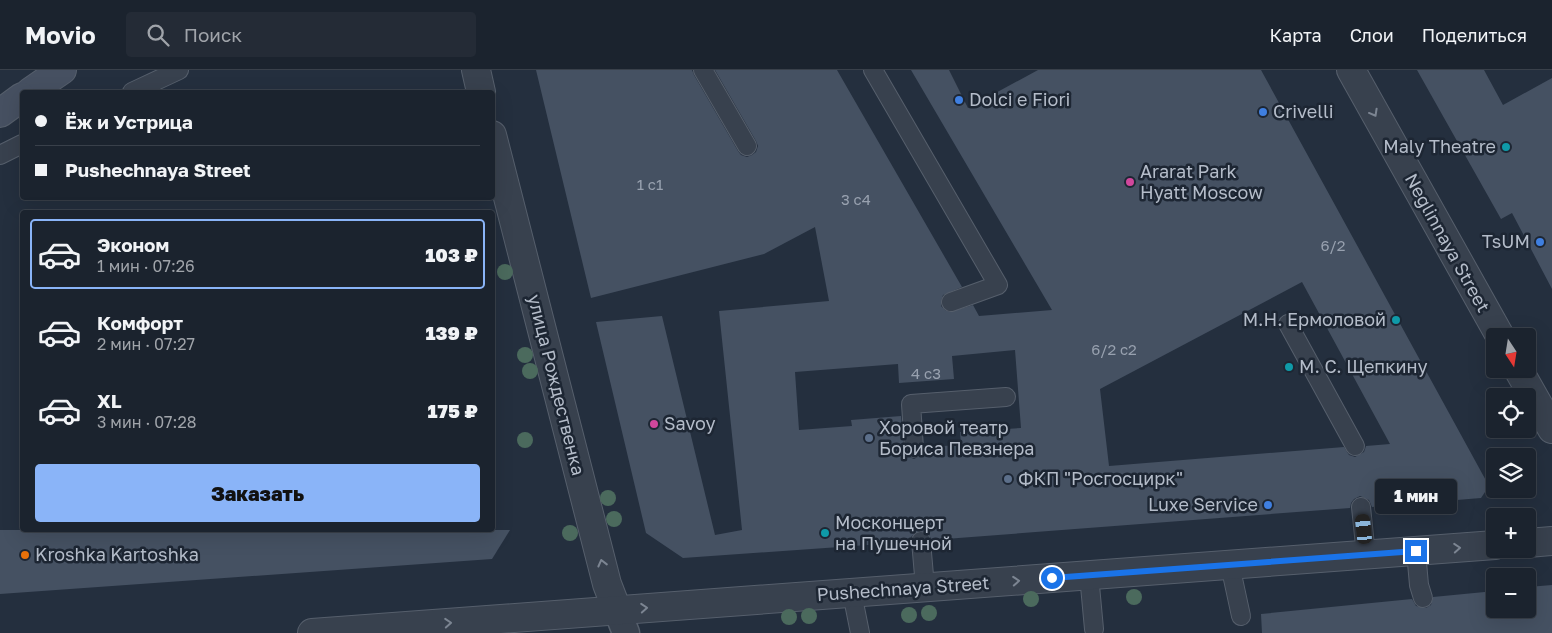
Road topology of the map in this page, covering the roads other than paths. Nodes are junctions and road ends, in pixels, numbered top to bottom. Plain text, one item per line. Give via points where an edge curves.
1 (62, 70) edge
2 (179, 70) edge
3 (476, 70) edge
4 (703, 70) edge
5 (873, 70) edge
6 (1351, 70) edge
7 (33, 90) edge
8 (136, 90) edge
9 (481, 90) edge
10 (20, 99) edge
11 (0, 113) edge
12 (20, 145) edge
13 (495, 146) edge
14 (747, 146) dead end
15 (0, 155) edge
16 (951, 302) dead end
17 (1288, 324) dead end
18 (1496, 328) edge
19 (1523, 378) edge
20 (1006, 397) dead end
21 (1552, 429) edge
22 (1355, 446) dead end
23 (914, 448) dead end
24 (1361, 507) dead end
25 (922, 541) dead end
26 (1552, 541) edge
27 (1536, 542) edge
28 (1486, 546) edge
29 (1416, 551) junction
30 (1366, 555) junction
31 (1230, 565) junction
32 (1089, 575) junction
33 (925, 587) junction
34 (852, 593) junction
35 (1422, 598) dead end
36 (1241, 616) dead end
37 (622, 621) edge
38 (1094, 629) dead end
39 (312, 633) edge
40 (860, 633) edge

1 - 7 main road
2 - 8 lane
3 - 9 street
4 - 14 lane
5 - 16 lane via 998,285
6 -> 18 street, Neglinnaya Street
10 - 11 main road
12 - 15 lane
37 -> 13 street, улица Рождественка via 607,584
17 - 22 lane
19 - 21 street
20 - 23 lane via 911,404
24 - 30 lane
25 - 33 lane
26 - 27 street
29 -> 28 street, Pushechnaya Street
29 - 30 street, Pushechnaya Street
29 - 35 lane
30 - 31 street, Pushechnaya Street
31 - 32 street, Pushechnaya Street
31 - 36 lane
33 -> 32 street, Pushechnaya Street
32 - 38 lane
33 - 34 street, Pushechnaya Street
37 -> 34 street, Pushechnaya Street
34 - 40 lane
39 -> 37 street, Pushechnaya Street

